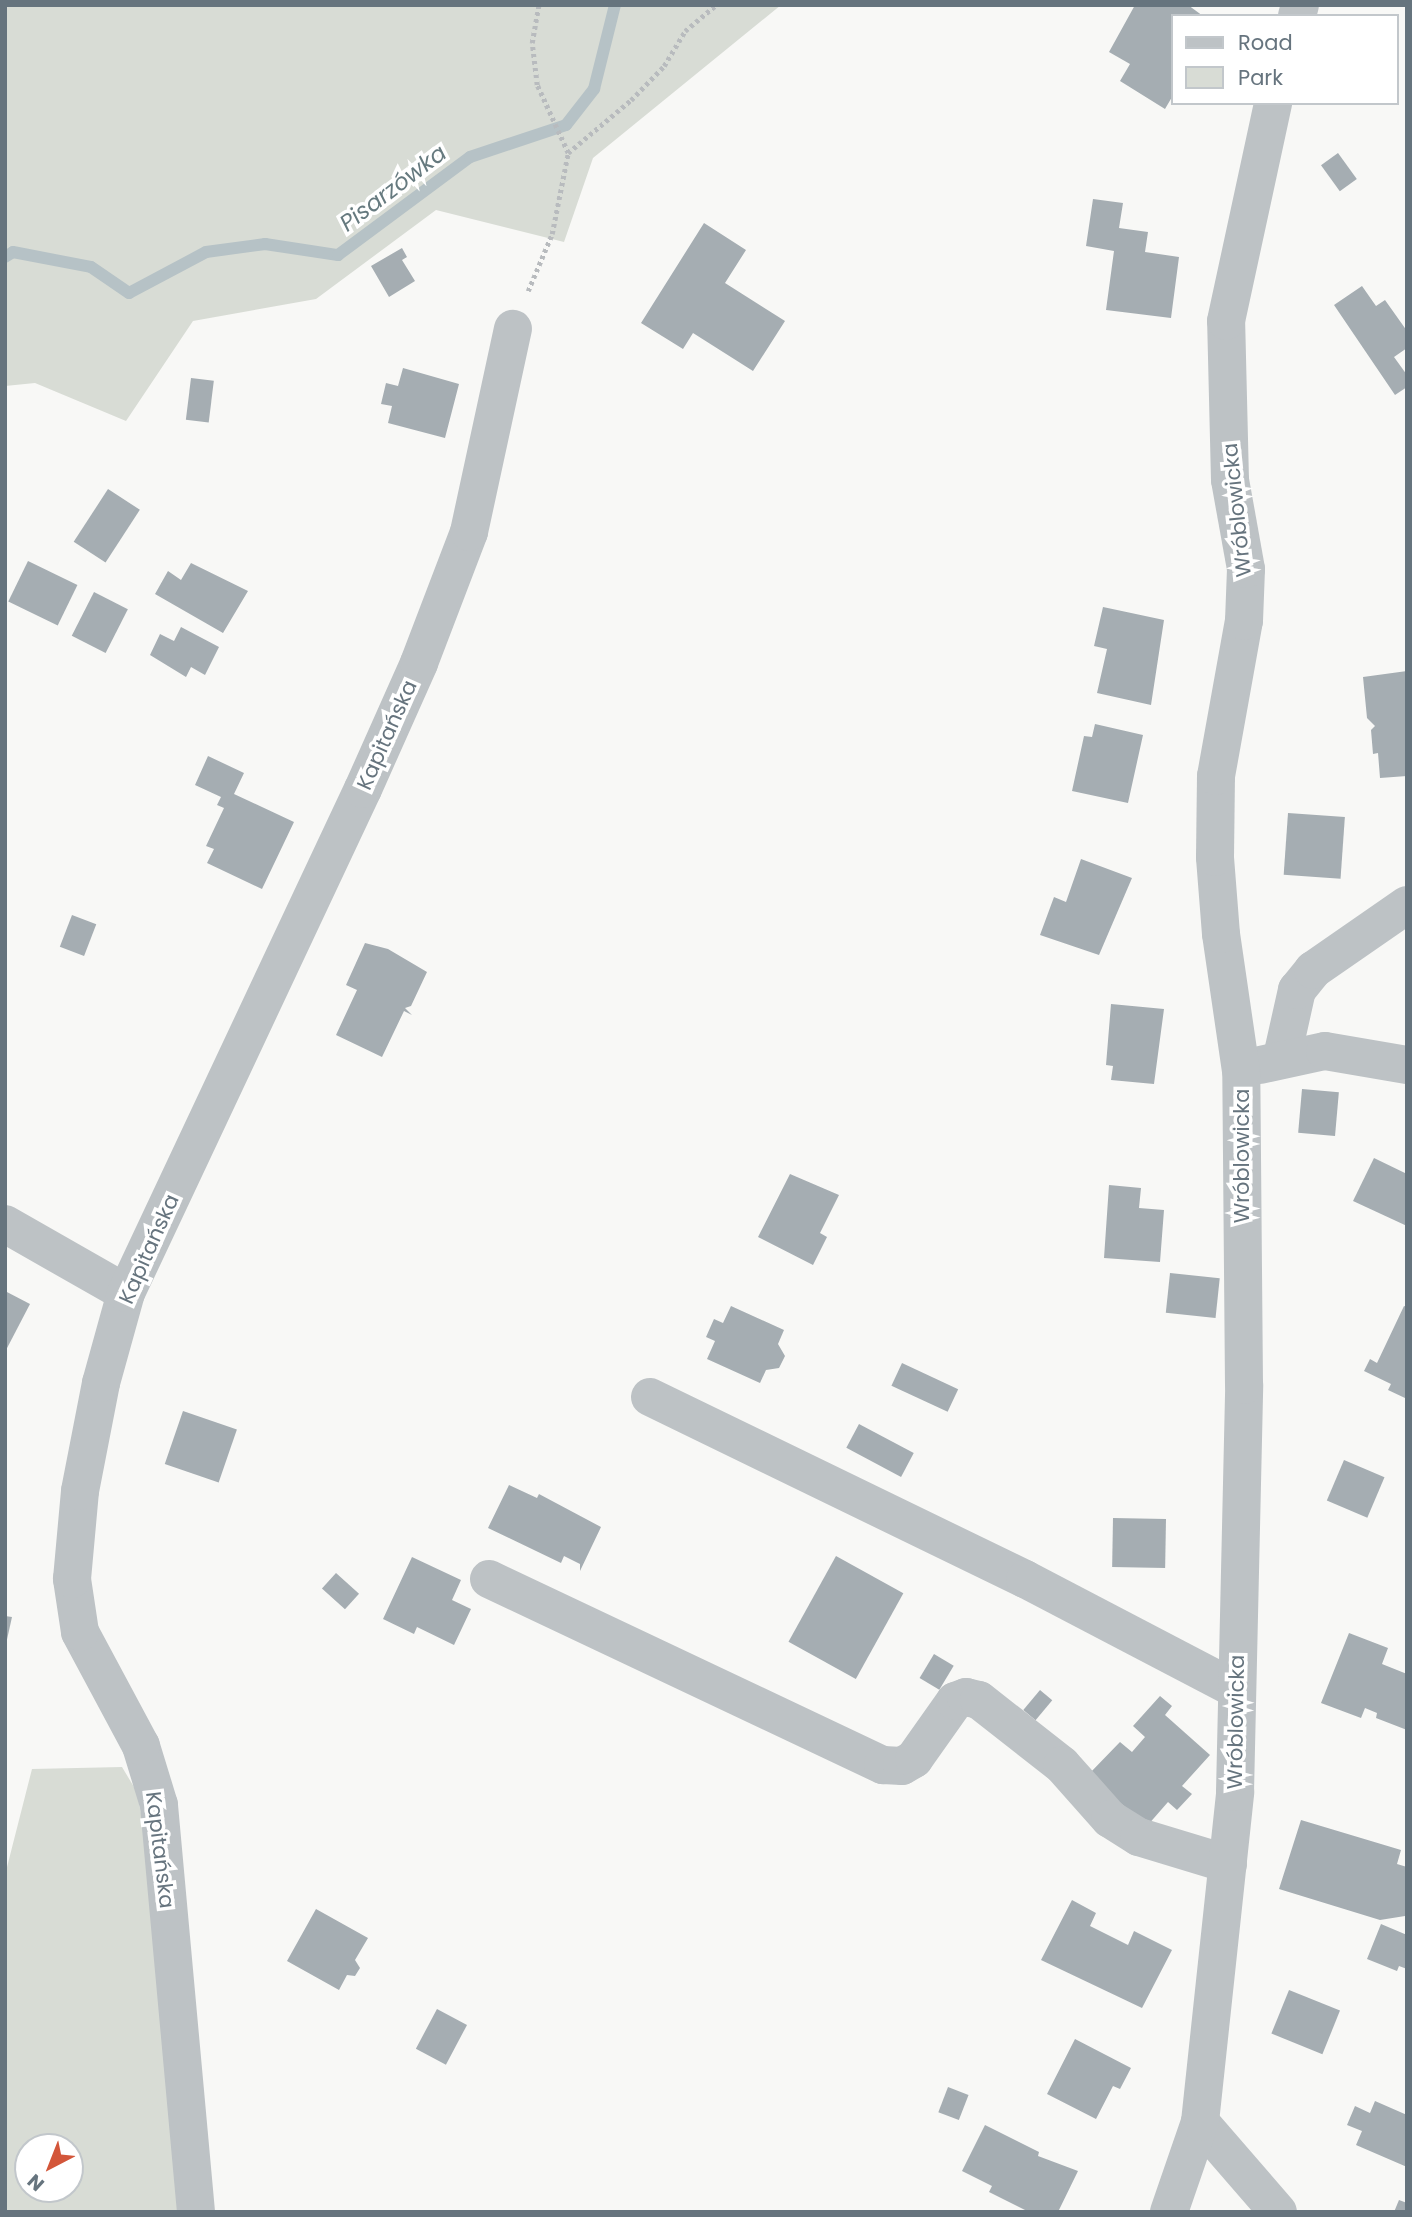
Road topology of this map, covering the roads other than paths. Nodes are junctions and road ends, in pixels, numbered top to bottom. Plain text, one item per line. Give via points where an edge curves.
1 (1273, 105) edge
2 (513, 329) road end
3 (1407, 905) edge
4 (1282, 1057) junction
5 (1407, 1065) edge
6 (1241, 1071) junction
7 (5, 1224) edge
8 (127, 1293) junction
9 (650, 1397) dead end
10 (489, 1579) dead end
11 (1237, 1690) junction
12 (1228, 1864) junction
13 (1200, 2122) junction
14 (196, 2212) edge
15 (1169, 2212) edge
16 (1278, 2212) edge

1 - 6 street, Wróblowicka via 1226,321 1230,480 1246,569 1244,621 1216,776 1215,857 1220,934
2 - 8 street, Kapitańska via 469,532 419,663
3 - 4 street via 1313,970 1297,990
4 - 5 street via 1325,1051
4 - 6 street
6 - 11 street, Wróblowicka via 1244,1385
7 - 8 street
8 - 14 street, Kapitańska via 98,1397 80,1491 72,1579 80,1632 141,1746 159,1805
9 - 11 street via 1025,1579
10 - 12 street via 883,1765 902,1766 914,1759 955,1702 966,1697 979,1700 1062,1765 1110,1819 1139,1837
11 - 12 street, Wróblowicka
12 - 13 street, Wróblowicka
13 - 15 street, Wróblowicka
13 - 16 street

